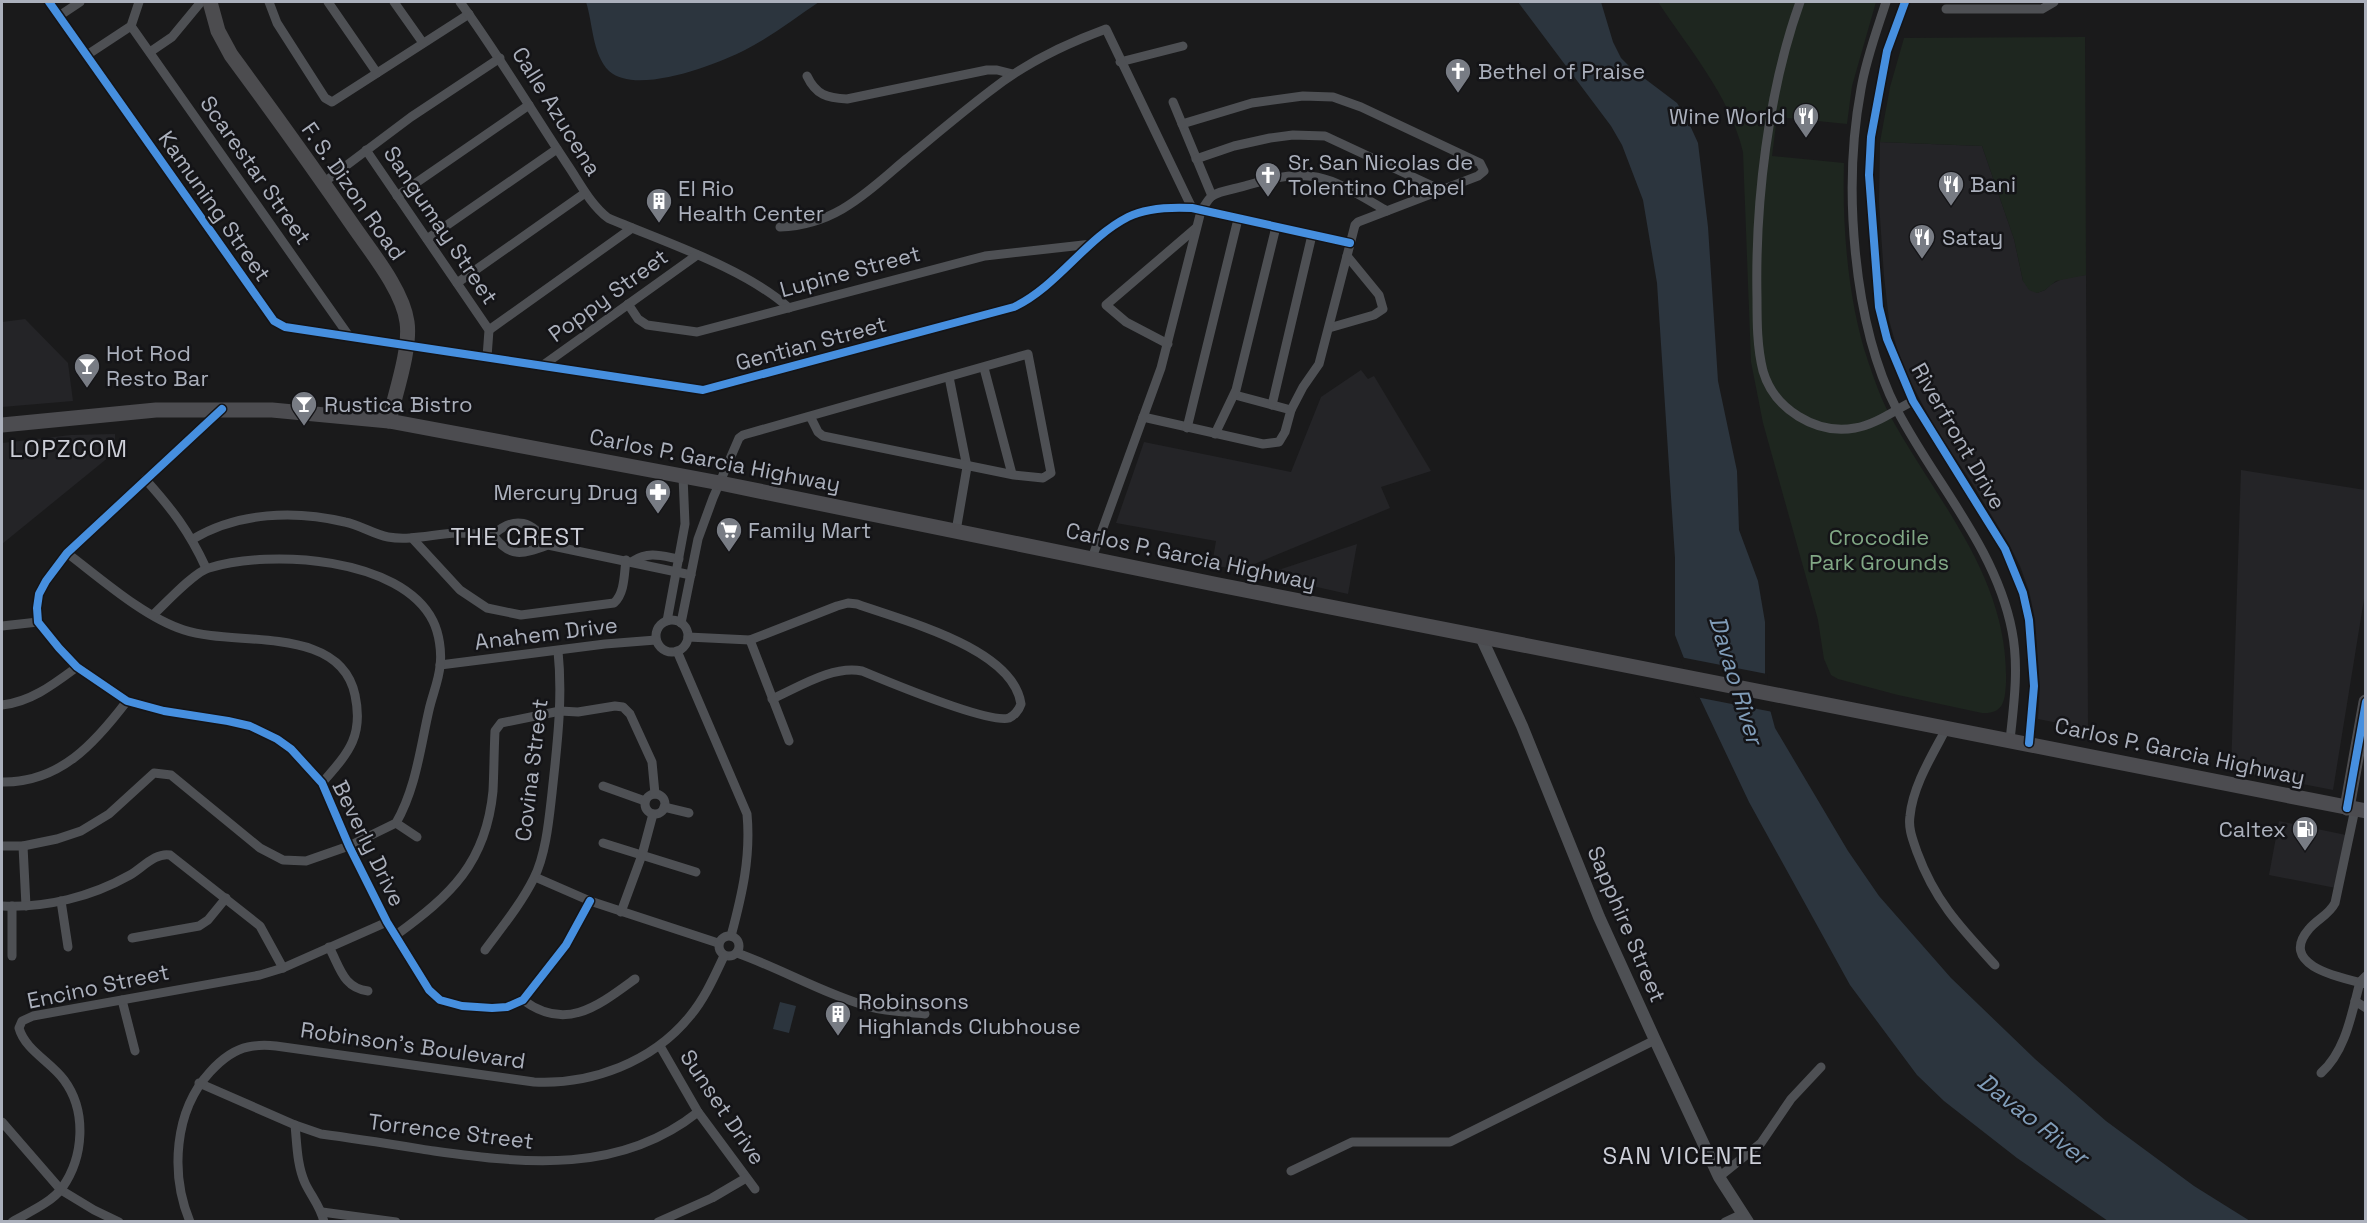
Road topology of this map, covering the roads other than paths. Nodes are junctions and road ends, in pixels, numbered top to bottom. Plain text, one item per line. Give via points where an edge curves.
1 (49, 2) edge
2 (80, 2) edge
3 (140, 2) edge
4 (201, 2) edge
5 (210, 2) edge
6 (268, 2) edge
7 (328, 2) edge
8 (394, 2) edge
9 (460, 2) edge
10 (1800, 2) edge
11 (1886, 2) edge
12 (1905, 2) edge
13 (2054, 2) edge
14 (1993, 5) edge
15 (1946, 9) dead end
16 (469, 14) junction
17 (59, 16) junction
18 (131, 26) junction
19 (423, 43) junction
20 (1183, 46) dead end
21 (150, 52) junction
22 (87, 55) junction
23 (500, 58) junction
24 (1120, 62) junction
25 (377, 73) junction
26 (1012, 74) junction
27 (807, 76) dead end
28 (1173, 102) dead end
29 (529, 105) junction
30 (1182, 124) junction
31 (557, 149) junction
32 (366, 150) junction
33 (1196, 159) junction
34 (323, 183) junction
35 (1441, 190) junction
36 (585, 193) junction
37 (397, 196) junction
38 (1212, 196) junction
39 (1196, 210) junction
40 (1387, 211) junction
41 (1238, 219) junction
42 (780, 227) dead end
43 (1276, 227) junction
44 (632, 228) junction
45 (1196, 228) junction
46 (1312, 235) junction
47 (427, 239) junction
48 (1350, 243) junction
49 (1092, 244) junction
50 (697, 255) junction
51 (1347, 256) junction
52 (1859, 281) junction
53 (1876, 281) junction
54 (457, 283) junction
55 (628, 304) junction
56 (789, 308) junction
57 (1329, 328) junction
58 (489, 330) junction
59 (349, 336) junction
60 (1168, 344) junction
61 (406, 345) junction
62 (487, 357) junction
63 (542, 366) junction
64 (984, 368) junction
65 (949, 377) junction
66 (1235, 395) junction
67 (1913, 401) junction
68 (1272, 405) junction
69 (222, 409) junction
70 (1897, 409) junction
71 (1291, 410) junction
72 (810, 416) junction
73 (1143, 417) junction
74 (389, 421) junction
75 (2, 425) edge
76 (1187, 428) junction
77 (1215, 434) junction
78 (967, 467) junction
79 (1012, 474) junction
80 (683, 476) junction
81 (145, 479) junction
82 (720, 483) junction
83 (956, 531) junction
84 (493, 535) junction
85 (684, 537) junction
86 (412, 538) junction
87 (193, 539) junction
88 (698, 539) junction
89 (548, 545) junction
90 (67, 553) junction
91 (1092, 558) junction
92 (679, 559) junction
93 (629, 560) junction
94 (206, 568) junction
95 (677, 572) junction
96 (691, 574) junction
97 (153, 615) junction
98 (667, 621) junction
99 (38, 622) junction
100 (681, 623) junction
101 (2, 626) edge
102 (688, 637) junction
103 (1481, 637) junction
104 (656, 640) junction
105 (750, 640) junction
106 (558, 651) junction
107 (677, 651) junction
108 (440, 665) junction
109 (77, 667) junction
110 (772, 699) junction
111 (127, 701) junction
112 (2366, 702) edge
113 (2, 705) edge
114 (560, 711) junction
115 (1947, 727) junction
116 (2010, 740) junction
117 (789, 741) dead end
118 (2029, 743) junction
119 (2, 782) edge
120 (322, 783) junction
121 (603, 786) dead end
122 (655, 794) junction
123 (645, 801) junction
124 (664, 807) junction
125 (2356, 809) edge
126 (689, 813) dead end
127 (653, 814) junction
128 (396, 823) junction
129 (417, 837) dead end
130 (603, 843) dead end
131 (2, 846) edge
132 (23, 846) junction
133 (349, 846) junction
134 (642, 855) junction
135 (696, 872) dead end
136 (535, 877) junction
137 (226, 898) junction
138 (61, 902) junction
139 (590, 902) junction
140 (7, 906) edge
141 (26, 906) junction
142 (621, 912) junction
143 (387, 922) junction
144 (396, 934) junction
145 (731, 936) junction
146 (132, 938) dead end
147 (718, 943) junction
148 (68, 947) dead end
149 (329, 947) junction
150 (485, 950) dead end
151 (737, 952) junction
152 (12, 956) dead end
153 (724, 956) junction
154 (1995, 965) dead end
155 (283, 968) junction
156 (635, 979) dead end
157 (2364, 981) edge
158 (368, 991) dead end
159 (122, 1000) junction
160 (523, 1000) junction
161 (2355, 1001) junction
162 (2366, 1008) edge
163 (925, 1014) dead end
164 (1655, 1040) junction
165 (660, 1046) junction
166 (135, 1051) dead end
167 (1821, 1067) dead end
168 (2321, 1073) dead end
169 (200, 1083) junction
170 (698, 1112) junction
171 (2, 1122) edge
172 (295, 1125) junction
173 (1290, 1171) dead end
174 (1719, 1177) junction
175 (746, 1178) junction
176 (755, 1189) dead end
177 (61, 1190) junction
178 (323, 1217) edge
179 (1745, 1218) edge
180 (12, 1221) edge
181 (119, 1221) edge
182 (190, 1221) edge
183 (396, 1221) edge
184 (658, 1221) edge
185 (1725, 1221) edge

1 - 17 street, Kamuning Street
2 - 17 street
3 - 18 street
4 - 21 street via 172,37
5 - 34 main road, F. S. Dizon Road via 218,31 231,55
6 - 25 street via 325,98 336,101
7 - 25 street
8 - 19 street
9 - 16 street, Calle Azucena
10 - 70 street via 1770,119 1759,215 1757,324 1763,372 1781,402 1817,425 1856,428
11 - 52 street, Riverfront Drive via 1861,88 1854,135
12 - 53 street, Riverfront Drive via 1887,51 1871,137 1869,176
13 - 14 street via 2043,9
14 - 15 street
16 - 19 street
16 - 23 street, Calle Azucena
17 - 22 street, Kamuning Street
18 - 21 street, Scarestar Street
18 - 22 street
19 - 25 street
20 - 24 street
21 - 59 street, Scarestar Street
22 - 59 street, Kamuning Street via 274,321 285,327
23 - 29 street, Calle Azucena
23 - 32 street
24 - 26 street via 1106,29
24 - 39 street
26 - 27 street via 987,70 847,99 819,94
26 - 42 street via 854,204 819,221
28 - 30 street
29 - 31 street, Calle Azucena
29 - 37 street
30 - 33 street
30 - 35 street via 1252,103 1303,96 1333,97 1480,163 1484,171 1478,176
31 - 36 street, Calle Azucena
31 - 47 street
32 - 34 street
32 - 37 street, Sangumay Street
33 - 35 street via 1270,138 1325,136
33 - 38 street
34 - 61 main road, F. S. Dizon Road via 398,295 408,324
35 - 40 street
36 - 44 street, Calle Azucena via 608,219
36 - 54 street
37 - 47 street, Sangumay Street
38 - 39 street
38 - 40 street via 1266,180 1316,176 1340,184
39 - 41 street, Gentian Street
39 - 45 street
39 - 49 street, Gentian Street via 1160,209 1130,216
40 - 48 street via 1358,222
41 - 43 street, Gentian Street
41 - 76 street
43 - 46 street, Gentian Street
43 - 66 street
44 - 50 street, Calle Azucena
44 - 58 street
45 - 60 street
45 - 60 street via 1106,306 1126,322
46 - 48 street, Gentian Street
46 - 68 street
47 - 54 street, Sangumay Street
48 - 51 street
49 - 56 street, Lupine Street via 985,256
49 - 63 street, Gentian Street via 1040,290 1014,307 708,389
50 - 55 street, Poppy Street
50 - 56 street, Calle Azucena via 762,287
51 - 57 street
51 - 57 street via 1379,295 1383,309
52 - 53 street
52 - 70 street, Riverfront Drive via 1868,333
53 - 67 street, Riverfront Drive via 1887,339
54 - 58 street, Sangumay Street
55 - 56 street, Lupine Street via 642,322 690,332
55 - 63 street, Poppy Street
57 - 71 street via 1319,364
58 - 62 street, Sangumay Street
59 - 61 street, Kamuning Street
60 - 73 street
61 - 62 street, Gentian Street
61 - 74 main road, F. S. Dizon Road
62 - 63 street, Gentian Street
64 - 65 street
64 - 79 street
64 - 79 street via 1028,354 1051,473 1043,478
65 - 72 street
65 - 78 street
66 - 68 street
66 - 77 street
67 - 70 street
67 - 118 street, Riverfront Drive via 2005,549 2023,593 2034,686
68 - 71 street
69 - 74 highway, Carlos P. Garcia Highway
69 - 75 highway, Carlos P. Garcia Highway via 127,411
69 - 81 street
70 - 116 street, Riverfront Drive via 1978,544 2003,597 2013,633 2015,678
71 - 77 street via 1286,432 1279,442 1263,444
72 - 78 street via 823,436
72 - 82 street via 741,436
73 - 76 street
73 - 91 street
74 - 80 highway, Carlos P. Garcia Highway
76 - 77 street
78 - 79 street
78 - 83 street
80 - 82 highway, Carlos P. Garcia Highway
80 - 85 street
81 - 87 street
81 - 90 street
82 - 83 highway, Carlos P. Garcia Highway
82 - 88 street
83 - 91 highway, Carlos P. Garcia Highway
84 - 86 street via 459,533
84 - 89 street via 504,548 515,553
84 - 89 street via 506,524 516,523 536,529
85 - 88 street
85 - 92 street
86 - 87 street via 388,537 338,520 277,515 232,523
86 - 93 street via 473,600 487,608 521,615 614,603
87 - 94 street
88 - 96 street
89 - 93 street
90 - 97 street
90 - 99 street via 39,594
91 - 103 highway, Carlos P. Garcia Highway
92 - 93 street via 654,554
92 - 95 street
93 - 95 street
94 - 97 street
94 - 108 street via 296,558 351,568 392,581 422,605 433,621
95 - 96 street
95 - 98 street
96 - 100 street
97 - 120 street via 192,632 307,648 342,666 357,700 357,731 348,752
98 - 100 street
98 - 104 street via 657,630
99 - 101 street
99 - 109 street, Beverly Drive
100 - 102 street
102 - 105 street
102 - 107 street
103 - 115 highway, Carlos P. Garcia Highway
103 - 164 street, Sapphire Street
104 - 106 street, Anahem Drive
104 - 107 street via 662,649
105 - 110 street
105 - 110 street via 837,606 857,604 961,642 992,660 1009,677 1020,699 1019,709 1009,718 995,718 854,670 830,674
106 - 108 street, Anahem Drive
106 - 114 street, Covina Street
107 - 145 street via 747,814 747,869
108 - 128 street via 415,778
109 - 111 street, Beverly Drive
109 - 113 street via 43,691
110 - 117 street
111 - 119 street via 100,736 62,766 17,783
111 - 120 street, Beverly Drive via 250,726 291,749
112 - 125 main road
114 - 122 street via 615,706 627,710 652,762
114 - 136 street, Covina Street via 548,829
114 - 144 street via 505,721 497,726 488,823 476,856 442,899
115 - 116 highway, Carlos P. Garcia Highway
115 - 154 street via 1916,793 1910,828 1937,897
116 - 118 highway, Carlos P. Garcia Highway
118 - 125 highway, Carlos P. Garcia Highway
120 - 133 street, Beverly Drive
121 - 123 street
122 - 123 street
122 - 124 street via 663,798
123 - 127 street via 646,809
124 - 126 street
124 - 127 street
125 - 157 street via 2335,903 2330,913 2309,928 2300,950 2303,958 2318,969
127 - 134 street
128 - 129 street
128 - 133 street
130 - 134 street
131 - 132 street
132 - 133 street via 81,831 110,814 159,772 171,775 271,855 306,861
132 - 141 street
133 - 143 street, Beverly Drive
134 - 135 street
134 - 142 street
136 - 139 street
136 - 150 street, Covina Street
137 - 138 street via 166,854 109,885
137 - 146 street via 199,926
137 - 155 street via 260,926
138 - 141 street
138 - 148 street
139 - 142 street
139 - 160 street via 566,945
140 - 141 street
140 - 152 street
142 - 147 street
143 - 144 street, Beverly Drive
143 - 149 street, Encino Street
144 - 160 street, Beverly Drive via 429,990 440,1000 492,1008
145 - 147 street
145 - 151 street via 739,944
147 - 153 street
149 - 155 street, Encino Street
149 - 158 street via 349,985
151 - 153 street via 731,957
151 - 163 street via 855,1002
153 - 165 street, Robinson's Boulevard via 704,997
155 - 159 street, Encino Street
156 - 160 street via 605,1001 570,1014 550,1015
157 - 161 street
159 - 166 street
159 - 177 street, Encino Street via 33,1016 19,1024 26,1043 64,1080 78,1111 78,1150
161 - 162 street
161 - 168 street via 2340,1048
164 - 173 street via 1450,1142 1352,1142
164 - 174 street, Sapphire Street
165 - 169 street, Robinson's Boulevard via 601,1074 552,1083 260,1045 233,1053
165 - 170 street, Sunset Drive
167 - 174 street via 1791,1099 1761,1143
169 - 172 street, Torrence Street
169 - 182 street, Robinson's Boulevard via 188,1105 178,1152 182,1196
170 - 172 street, Torrence Street via 669,1133 621,1152 539,1161 500,1160 321,1134
170 - 175 street, Sunset Drive
171 - 177 street
172 - 178 street via 305,1183
174 - 179 street, Sapphire Street
175 - 176 street, Sunset Drive
175 - 184 street via 712,1198
177 - 180 street
177 - 181 street
178 - 183 street
179 - 185 street

